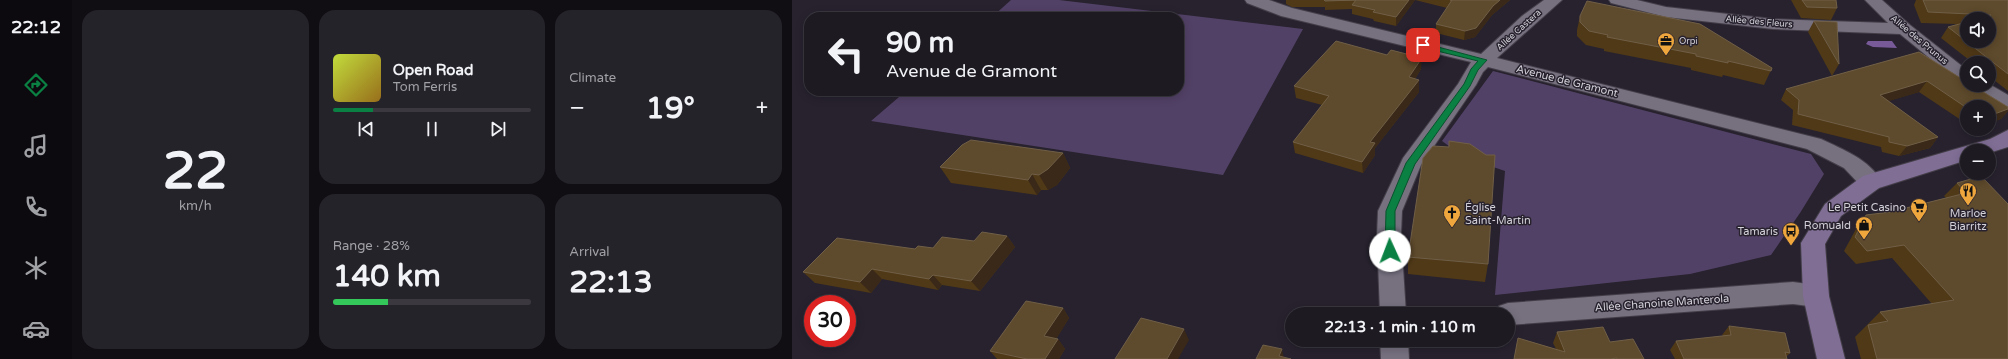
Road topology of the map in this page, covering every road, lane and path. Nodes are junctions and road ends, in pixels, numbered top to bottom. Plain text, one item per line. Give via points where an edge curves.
1 (1252, 0) edge
2 (1554, 0) edge
3 (1617, 0) edge
4 (1872, 0) edge
5 (1291, 6) edge
6 (1904, 29) junction
7 (1484, 60) junction
8 (1960, 73) edge
9 (1988, 92) edge
10 (2008, 104) edge
11 (2008, 137) edge
12 (1996, 144) edge
13 (1960, 155) edge
14 (1871, 182) junction
15 (1816, 296) junction
16 (1393, 307) edge
17 (1515, 313) edge
18 (1394, 347) edge
19 (1395, 359) edge
20 (1831, 359) edge

1 - 5 street, Avenue de Gramont
2 - 7 street, Allée Castera
3 - 6 street, Allée des Fleurs via 1666,12 1773,24
4 - 6 street, Allée des Prunus
5 - 7 street, Avenue de Gramont
6 - 8 street, Allée des Prunus
7 - 14 street, Avenue de Gramont via 1814,144 1852,163
7 - 16 street, Allée Castera via 1475,69 1467,85 1411,163 1390,211
9 - 10 street
11 - 12 street
13 - 14 street
14 - 15 street via 1833,210 1813,243
15 - 17 street, Allée Chanoine Manterola via 1793,293
15 - 20 street
18 - 19 street

